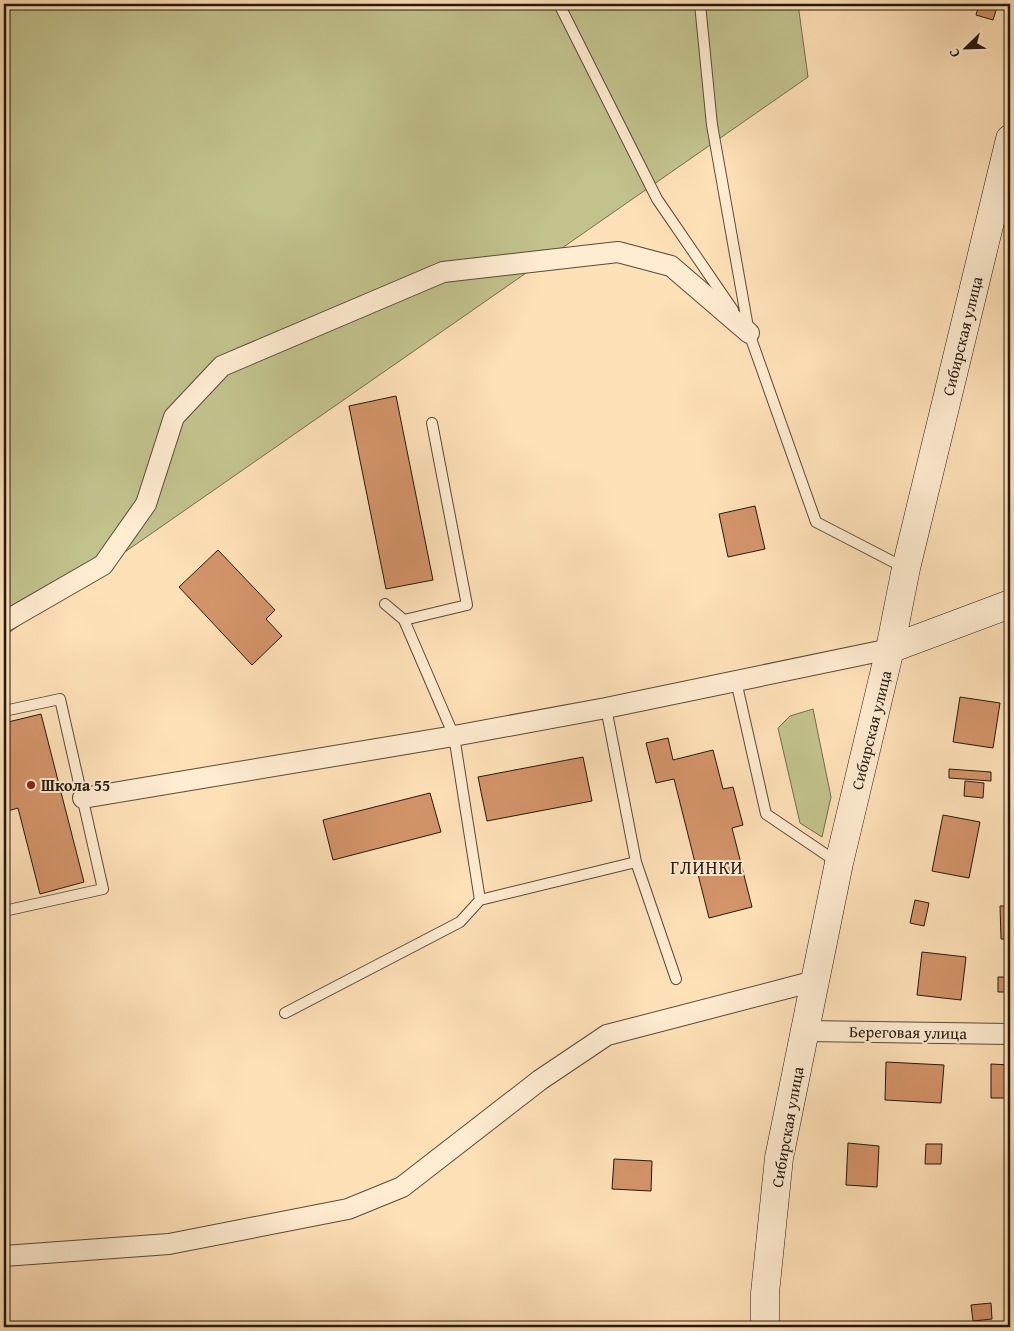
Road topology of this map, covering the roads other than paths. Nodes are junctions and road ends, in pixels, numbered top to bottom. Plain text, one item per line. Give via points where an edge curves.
1 (559, 4) edge
2 (700, 4) edge
3 (1010, 140) edge
4 (749, 334) junction
5 (432, 423) dead end
6 (906, 568) junction
7 (385, 604) dead end
8 (1010, 604) edge
9 (404, 620) junction
10 (4, 622) edge
11 (890, 649) junction
12 (736, 682) junction
13 (606, 708) junction
14 (4, 711) edge
15 (454, 736) junction
16 (83, 798) junction
17 (636, 862) junction
18 (839, 863) junction
19 (480, 900) junction
20 (4, 911) edge
21 (676, 979) dead end
22 (815, 981) junction
23 (285, 1014) dead end
24 (806, 1031) junction
25 (1010, 1034) edge
26 (4, 1256) edge
27 (764, 1327) edge

1 - 4 lane via 657,200
2 - 4 lane via 712,125
3 - 6 street, Сибирская улица
4 - 6 lane via 816,522
4 - 10 street via 671,266 618,252 443,272 222,366 174,417 146,504 103,565
5 - 9 lane via 467,606
6 - 11 street, Сибирская улица
7 - 9 lane
8 - 11 street
9 - 15 lane
11 - 12 street
11 - 18 street, Сибирская улица
12 - 13 street
12 - 18 lane via 766,814
13 - 15 street
13 - 17 lane
14 - 16 lane via 60,699
15 - 16 street
15 - 19 lane
16 - 20 lane via 103,889
17 - 19 lane
17 - 21 lane
18 - 22 street, Сибирская улица
19 - 23 lane via 460,922
22 - 24 street, Сибирская улица
22 - 26 street via 608,1035 540,1080 402,1187 348,1209 169,1244
24 - 25 street, Береговая улица
24 - 27 street, Сибирская улица via 779,1158

